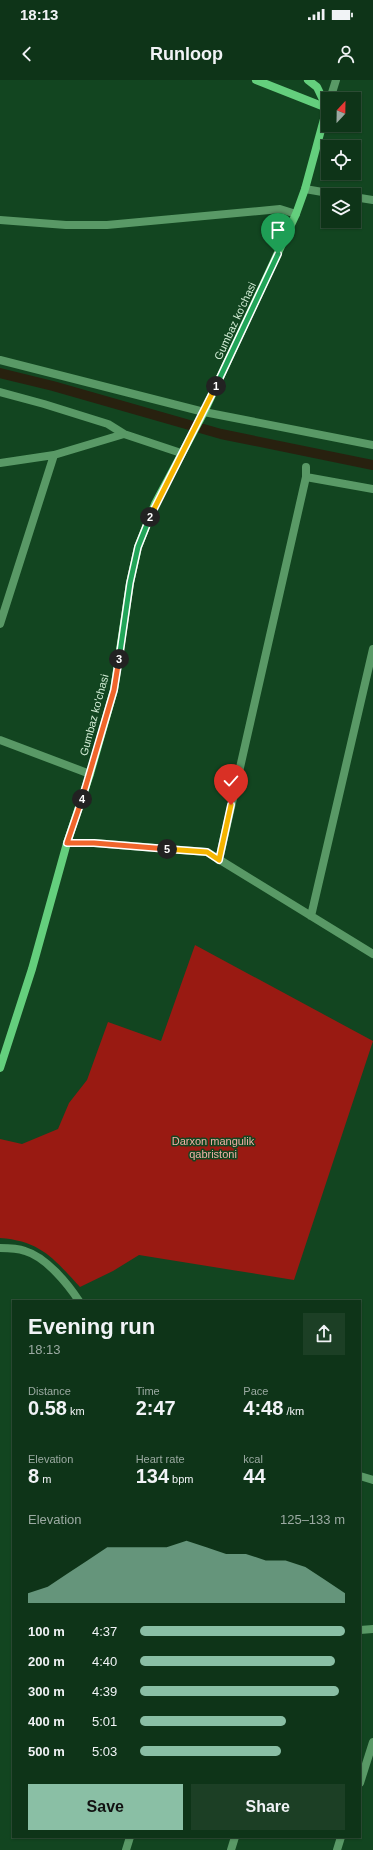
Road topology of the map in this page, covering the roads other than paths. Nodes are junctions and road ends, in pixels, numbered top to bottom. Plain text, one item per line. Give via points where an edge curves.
1 (256, 80) edge
2 (308, 80) edge
3 (336, 80) edge
4 (332, 92) edge
5 (321, 95) edge
6 (321, 104) edge
7 (321, 129) edge
8 (305, 190) junction
9 (321, 192) edge
10 (361, 198) edge
11 (373, 200) edge
12 (296, 214) junction
13 (0, 220) edge
14 (0, 360) edge
15 (0, 392) edge
16 (204, 412) junction
17 (124, 434) junction
18 (373, 445) edge
19 (181, 453) junction
20 (54, 455) junction
21 (0, 463) edge
22 (306, 467) dead end
23 (306, 477) junction
24 (373, 490) edge
25 (0, 624) edge
26 (373, 650) edge
27 (0, 740) edge
28 (90, 774) junction
29 (67, 843) junction
30 (219, 860) junction
31 (311, 916) junction
32 (373, 954) edge
33 (0, 1068) edge
34 (0, 1248) edge
35 (78, 1300) edge
36 (361, 1476) edge
37 (373, 1480) edge
38 (373, 1629) edge
39 (361, 1630) edge
40 (373, 1742) edge
41 (361, 1781) edge
42 (130, 1838) edge
43 (235, 1838) edge
44 (341, 1838) edge
45 (126, 1850) edge
46 (230, 1850) edge
47 (336, 1850) edge

1 - 6 main road
2 - 5 main road via 317,87
3 - 4 street
7 - 8 main road, Gumbaz ko'chasi
8 - 9 street
8 - 12 main road, Gumbaz ko'chasi
10 - 11 street
12 - 13 street via 280,209 107,225
12 - 16 main road, Gumbaz ko'chasi
14 - 16 street
15 - 17 street via 108,424
16 - 18 street
16 - 19 main road, Gumbaz ko'chasi
17 - 19 street
17 - 20 street
19 - 28 main road, Gumbaz ko'chasi via 155,504 138,547 114,690
20 - 21 street
20 - 25 street
22 - 23 street
23 - 24 street
23 - 30 street
26 - 31 street
27 - 28 street
28 - 29 main road, Gumbaz ko'chasi
29 - 30 street via 207,852
29 - 33 main road, Gumbaz ko'chasi via 32,969
30 - 31 street
31 - 32 street
34 - 35 street via 16,1248 34,1254 69,1286
36 - 37 street
38 - 39 street
40 - 41 street
42 - 45 street
43 - 46 street
44 - 47 street

